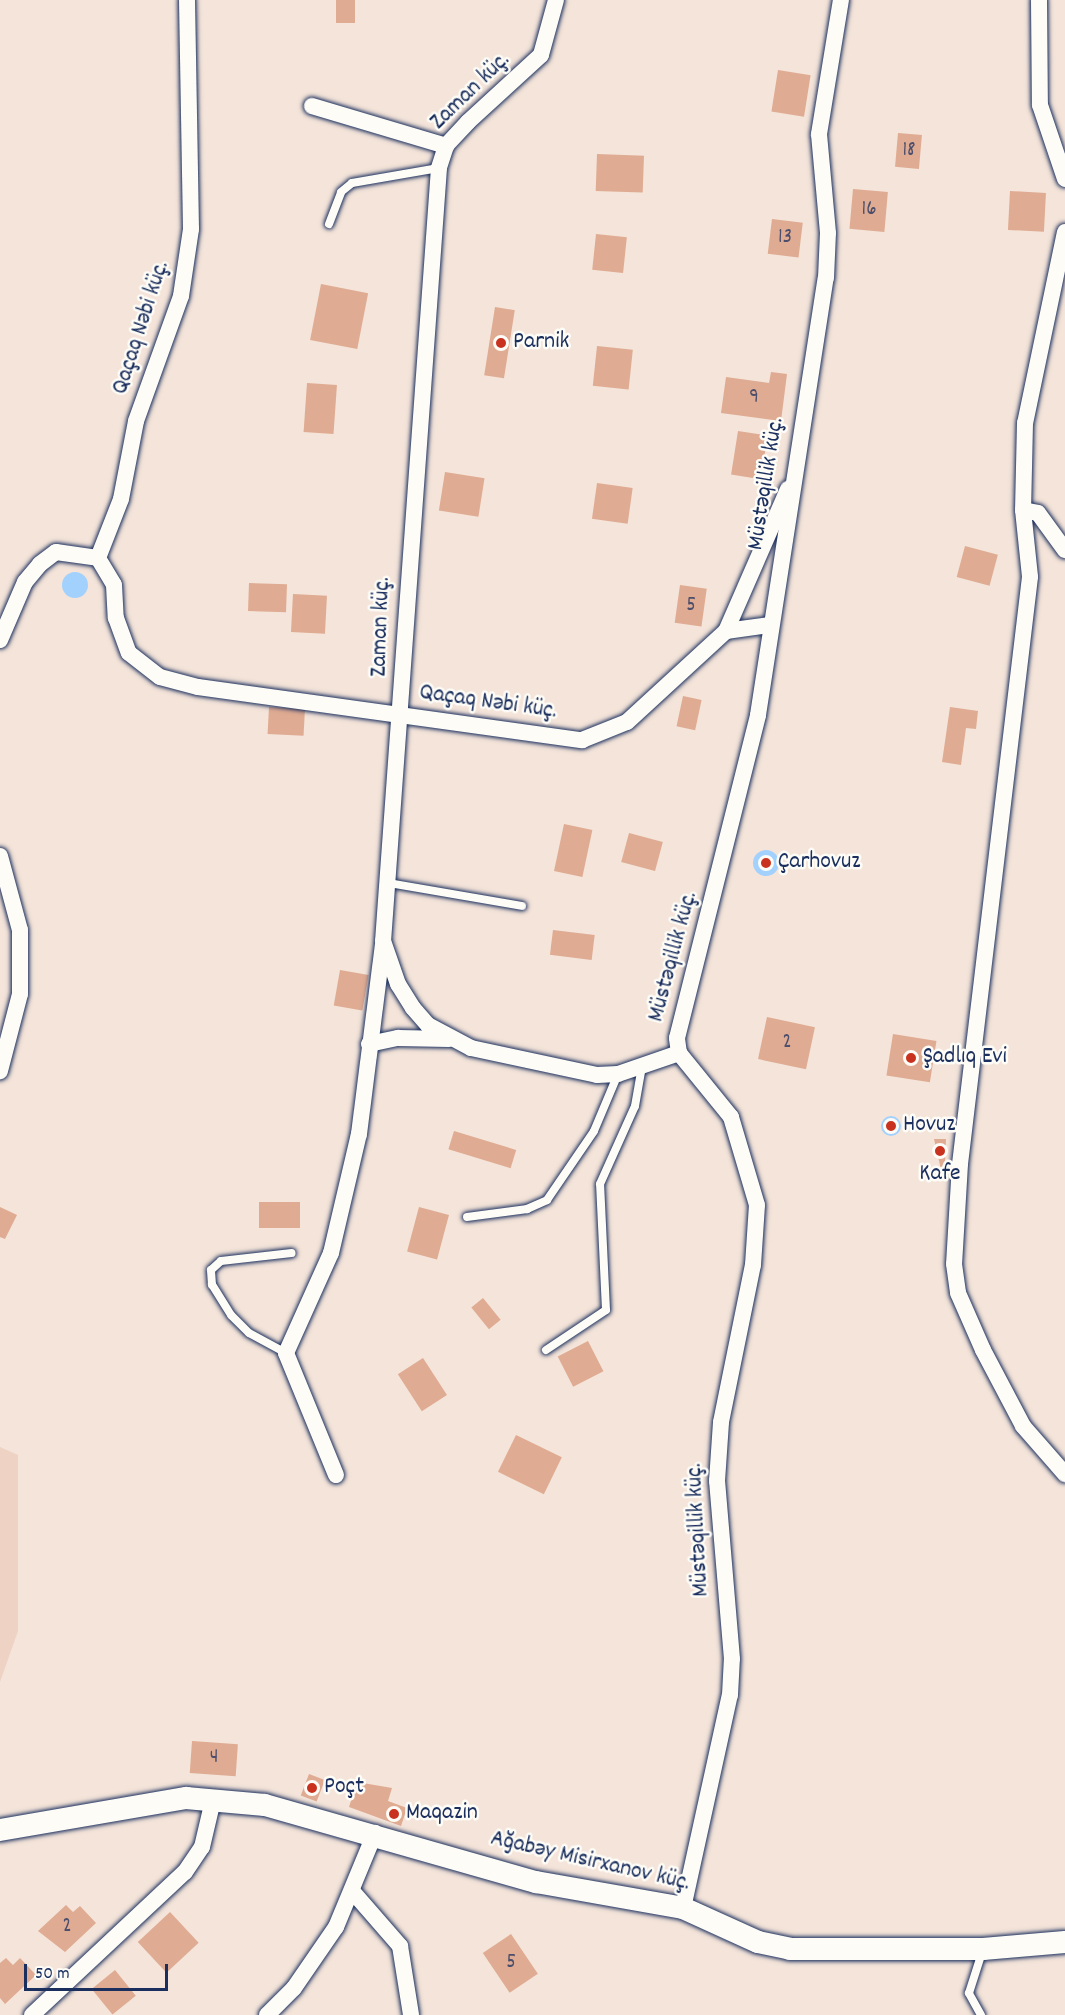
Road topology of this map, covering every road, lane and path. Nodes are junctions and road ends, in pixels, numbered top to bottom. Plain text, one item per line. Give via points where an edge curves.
1 (187, 0) edge
2 (556, 0) edge
3 (841, 0) edge
4 (1039, 0) edge
5 (312, 106) dead end
6 (446, 146) junction
7 (439, 168) junction
8 (1065, 178) edge
9 (330, 224) dead end
10 (1065, 232) edge
11 (791, 486) junction
12 (1023, 510) junction
13 (1065, 550) edge
14 (98, 558) junction
15 (769, 625) junction
16 (726, 631) junction
17 (0, 640) edge
18 (404, 716) junction
19 (0, 856) edge
20 (389, 883) junction
21 (522, 906) dead end
22 (383, 941) junction
23 (450, 1039) junction
24 (369, 1044) junction
25 (679, 1053) junction
26 (642, 1067) junction
27 (0, 1071) edge
28 (618, 1074) junction
29 (466, 1217) dead end
30 (292, 1252) dead end
31 (546, 1350) dead end
32 (286, 1353) junction
33 (1065, 1474) edge
34 (336, 1475) dead end
35 (213, 1800) junction
36 (0, 1830) edge
37 (375, 1833) junction
38 (353, 1892) junction
39 (682, 1908) junction
40 (1065, 1942) edge
41 (983, 1949) junction
42 (32, 2015) edge
43 (267, 2015) edge
44 (411, 2015) edge
45 (981, 2015) edge

1 - 14 street, Qaçaq Nəbi küç. via 190,266 136,422 121,500
2 - 6 street, Zaman küç. via 541,55
3 - 11 street, Müstəqillik küç. via 819,134 828,233 826,279
4 - 8 street via 1040,105
5 - 6 street
6 - 7 street, Zaman küç.
7 - 9 lane via 352,183 341,192
7 - 18 street, Zaman küç. via 405,600
10 - 12 street via 1025,423
11 - 15 street, Müstəqillik küç.
11 - 16 street via 780,497
12 - 13 street via 1038,513
12 - 33 street via 1030,578 960,1164 954,1264 958,1293 1023,1426
14 - 17 street via 56,552 40,564 25,582
14 - 18 street, Qaçaq Nəbi küç. via 114,585 116,618 129,653 160,677
15 - 16 street
15 - 25 street, Müstəqillik küç. via 758,715 679,1020
16 - 18 street, Qaçaq Nəbi küç. via 627,722 605,735 582,740
18 - 20 street, Zaman küç.
19 - 27 street via 20,930 21,994
20 - 21 lane
20 - 22 street, Zaman küç.
22 - 23 street via 413,1008
22 - 24 street, Zaman küç.
23 - 24 street via 398,1038
23 - 28 street via 560,1069
24 - 32 street, Zaman küç. via 359,1134 331,1252
25 - 26 street
25 - 39 street, Müstəqillik küç. via 731,1117 757,1205 753,1265 721,1422 717,1481 732,1659 730,1695
26 - 28 street
26 - 31 lane via 635,1106 600,1184 606,1310
28 - 29 lane via 594,1131 547,1200 527,1209
30 - 32 lane via 221,1262 211,1270 212,1285 231,1314 249,1333
32 - 34 street
35 - 36 street, Ağabəy Misirxanov küç. via 154,1801
35 - 37 street, Ağabəy Misirxanov küç. via 265,1805
35 - 42 street via 202,1847 185,1872
37 - 38 street
37 - 39 street, Ağabəy Misirxanov küç. via 536,1882
38 - 43 street via 318,1955
38 - 44 street via 400,1946
39 - 41 street, Ağabəy Misirxanov küç. via 758,1942 790,1949
40 - 41 street, Ağabəy Misirxanov küç.
41 - 45 lane via 969,1994

